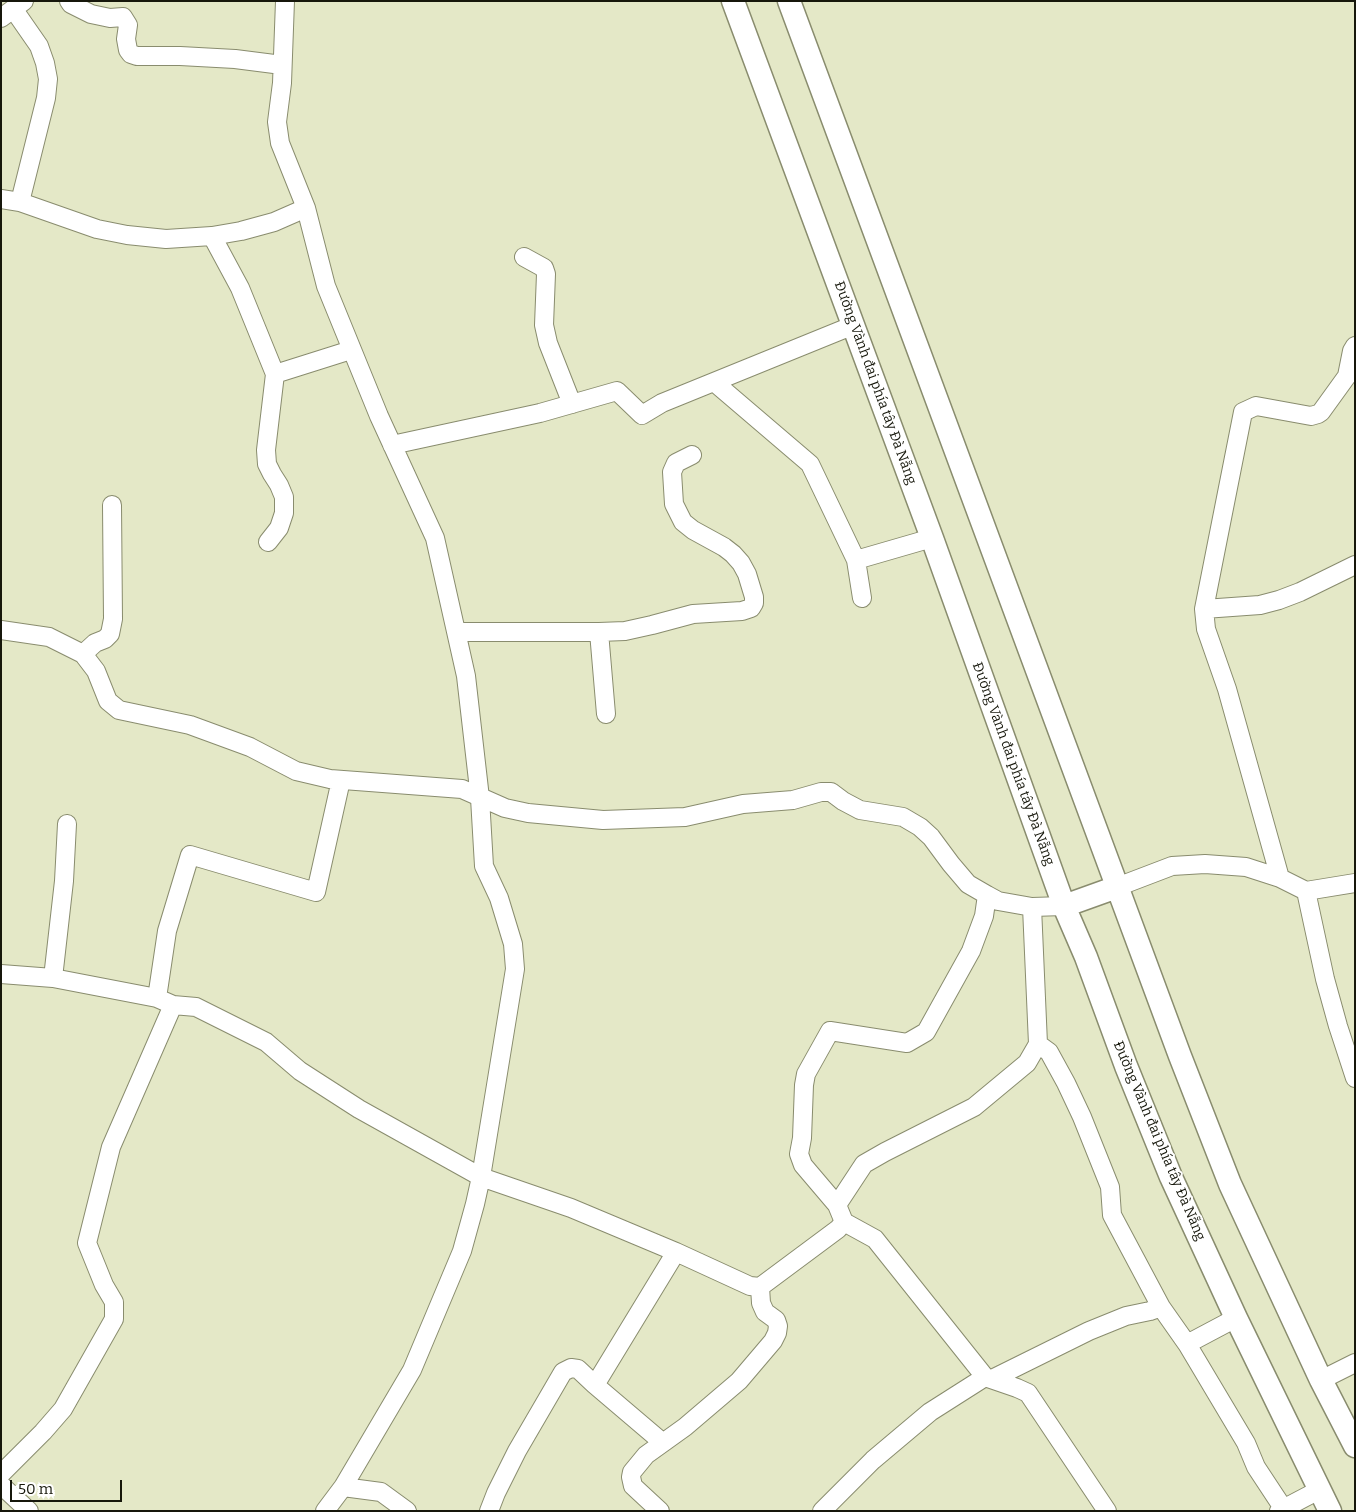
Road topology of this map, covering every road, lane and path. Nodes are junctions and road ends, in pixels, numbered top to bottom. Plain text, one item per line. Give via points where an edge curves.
1 (68, 1) edge
2 (285, 1) edge
3 (733, 1) edge
4 (789, 1) edge
5 (13, 10) edge
6 (282, 65) junction
7 (1, 199) edge
8 (20, 202) junction
9 (306, 208) junction
10 (212, 236) junction
11 (524, 257) dead end
12 (854, 326) junction
13 (1355, 346) edge
14 (351, 350) junction
15 (275, 374) junction
16 (714, 382) junction
17 (572, 404) junction
18 (392, 445) junction
19 (692, 456) dead end
20 (112, 505) dead end
21 (932, 538) junction
22 (268, 542) dead end
23 (856, 560) junction
24 (1355, 565) edge
25 (862, 598) dead end
26 (1204, 609) junction
27 (1, 630) edge
28 (456, 632) junction
29 (600, 632) junction
30 (83, 654) junction
31 (606, 714) dead end
32 (341, 780) junction
33 (480, 798) junction
34 (67, 824) dead end
35 (1280, 878) junction
36 (1355, 882) edge
37 (1116, 887) junction
38 (1306, 891) junction
39 (987, 895) junction
40 (1064, 906) junction
41 (1032, 907) junction
42 (1, 974) edge
43 (53, 978) junction
44 (157, 998) junction
45 (173, 1005) junction
46 (1038, 1044) junction
47 (1355, 1078) edge
48 (481, 1177) junction
49 (837, 1205) junction
50 (844, 1222) junction
51 (676, 1252) junction
52 (760, 1287) junction
53 (1161, 1307) junction
54 (1236, 1318) junction
55 (1187, 1344) junction
56 (1355, 1363) edge
57 (989, 1378) junction
58 (1321, 1380) junction
59 (595, 1385) junction
60 (662, 1442) junction
61 (1355, 1446) edge
62 (1, 1474) edge
63 (1, 1485) edge
64 (343, 1487) junction
65 (1319, 1490) junction
66 (1282, 1510) edge
67 (29, 1511) edge
68 (326, 1511) edge
69 (407, 1511) edge
70 (489, 1511) edge
71 (660, 1511) edge
72 (822, 1511) edge
73 (1107, 1511) edge
74 (1330, 1511) edge

1 - 6 street via 91,14 123,17 128,25 128,50 137,56 235,59
2 - 6 street
3 - 12 main road, Đường Vành đai phía tây Đà Nẵng
4 - 37 main road
5 - 8 street via 39,46 48,79
6 - 9 street via 277,122 280,143
7 - 8 street
8 - 10 street via 97,229 127,235 166,239
9 - 10 street via 274,222
9 - 14 street via 326,286
10 - 15 street via 240,288
11 - 17 street via 544,268 546,274 544,325
12 - 16 street
12 - 21 main road, Đường Vành đai phía tây Đà Nẵng
13 - 26 street via 1346,376 1318,414 1311,416 1256,406 1243,412
14 - 15 street
14 - 18 street
15 - 22 street via 266,450 267,464 284,497 284,513 279,528
16 - 17 street via 662,403 642,415 616,391
16 - 23 street via 810,464
17 - 18 street
18 - 28 street via 435,538
19 - 29 street via 676,463 672,472 674,504 683,522 724,547 741,563 754,603 742,611 693,614 634,629
20 - 30 street via 113,619 110,634
21 - 23 street
21 - 40 main road, Đường Vành đai phía tây Đà Nẵng
23 - 25 street
24 - 26 street via 1278,600
26 - 35 street via 1206,629 1227,688
27 - 30 street via 49,637
28 - 29 street
28 - 33 street via 466,676
29 - 31 street
30 - 32 street via 96,671 108,701 119,710 190,725 250,748 296,771
32 - 33 street via 462,788
32 - 44 street via 316,892 190,855 167,931
33 - 39 street via 528,813 603,820 685,817 744,804 793,800 832,792 860,810 903,817 920,827 932,837 968,884
33 - 48 street via 484,866 499,898 513,944 515,969
34 - 43 street
35 - 37 street via 1246,867 1197,864 1172,866
35 - 38 street
36 - 38 street
37 - 40 main road
37 - 58 main road via 1230,1184
38 - 47 street via 1325,979
39 - 41 street via 998,901
39 - 49 street via 984,916 971,951 926,1032 907,1044 830,1031 806,1074 799,1154 803,1164
40 - 41 street
40 - 54 main road, Đường Vành đai phía tây Đà Nẵng via 1171,1177
41 - 46 street
42 - 43 street
43 - 44 street
44 - 45 street
45 - 48 street via 196,1007 266,1042 300,1071 359,1109
45 - 62 street via 111,1147 87,1243 114,1302 114,1319 63,1409
46 - 49 street via 1027,1063 974,1107 864,1164
46 - 53 street via 1049,1052 1074,1100 1110,1187 1112,1215
48 - 51 street via 571,1208
48 - 64 street via 462,1251 412,1370
49 - 50 street
50 - 52 street
50 - 57 street via 875,1239
51 - 52 street via 750,1286
51 - 59 street
52 - 60 street via 761,1303 776,1320 777,1334 739,1381 685,1427
53 - 55 street
53 - 57 street via 1126,1316 1089,1331
54 - 55 street
54 - 65 main road, Đường Vành đai phía tây Đà Nẵng
55 - 66 street
56 - 58 street
57 - 72 street via 930,1412 873,1460
57 - 73 street via 1028,1394
58 - 61 main road
59 - 60 street
59 - 70 street via 578,1369 563,1372 517,1451
60 - 71 street via 646,1455 631,1477 633,1486
63 - 67 street
64 - 68 street
64 - 69 street via 381,1492
65 - 66 street
65 - 74 main road, Đường Vành đai phía tây Đà Nẵng

